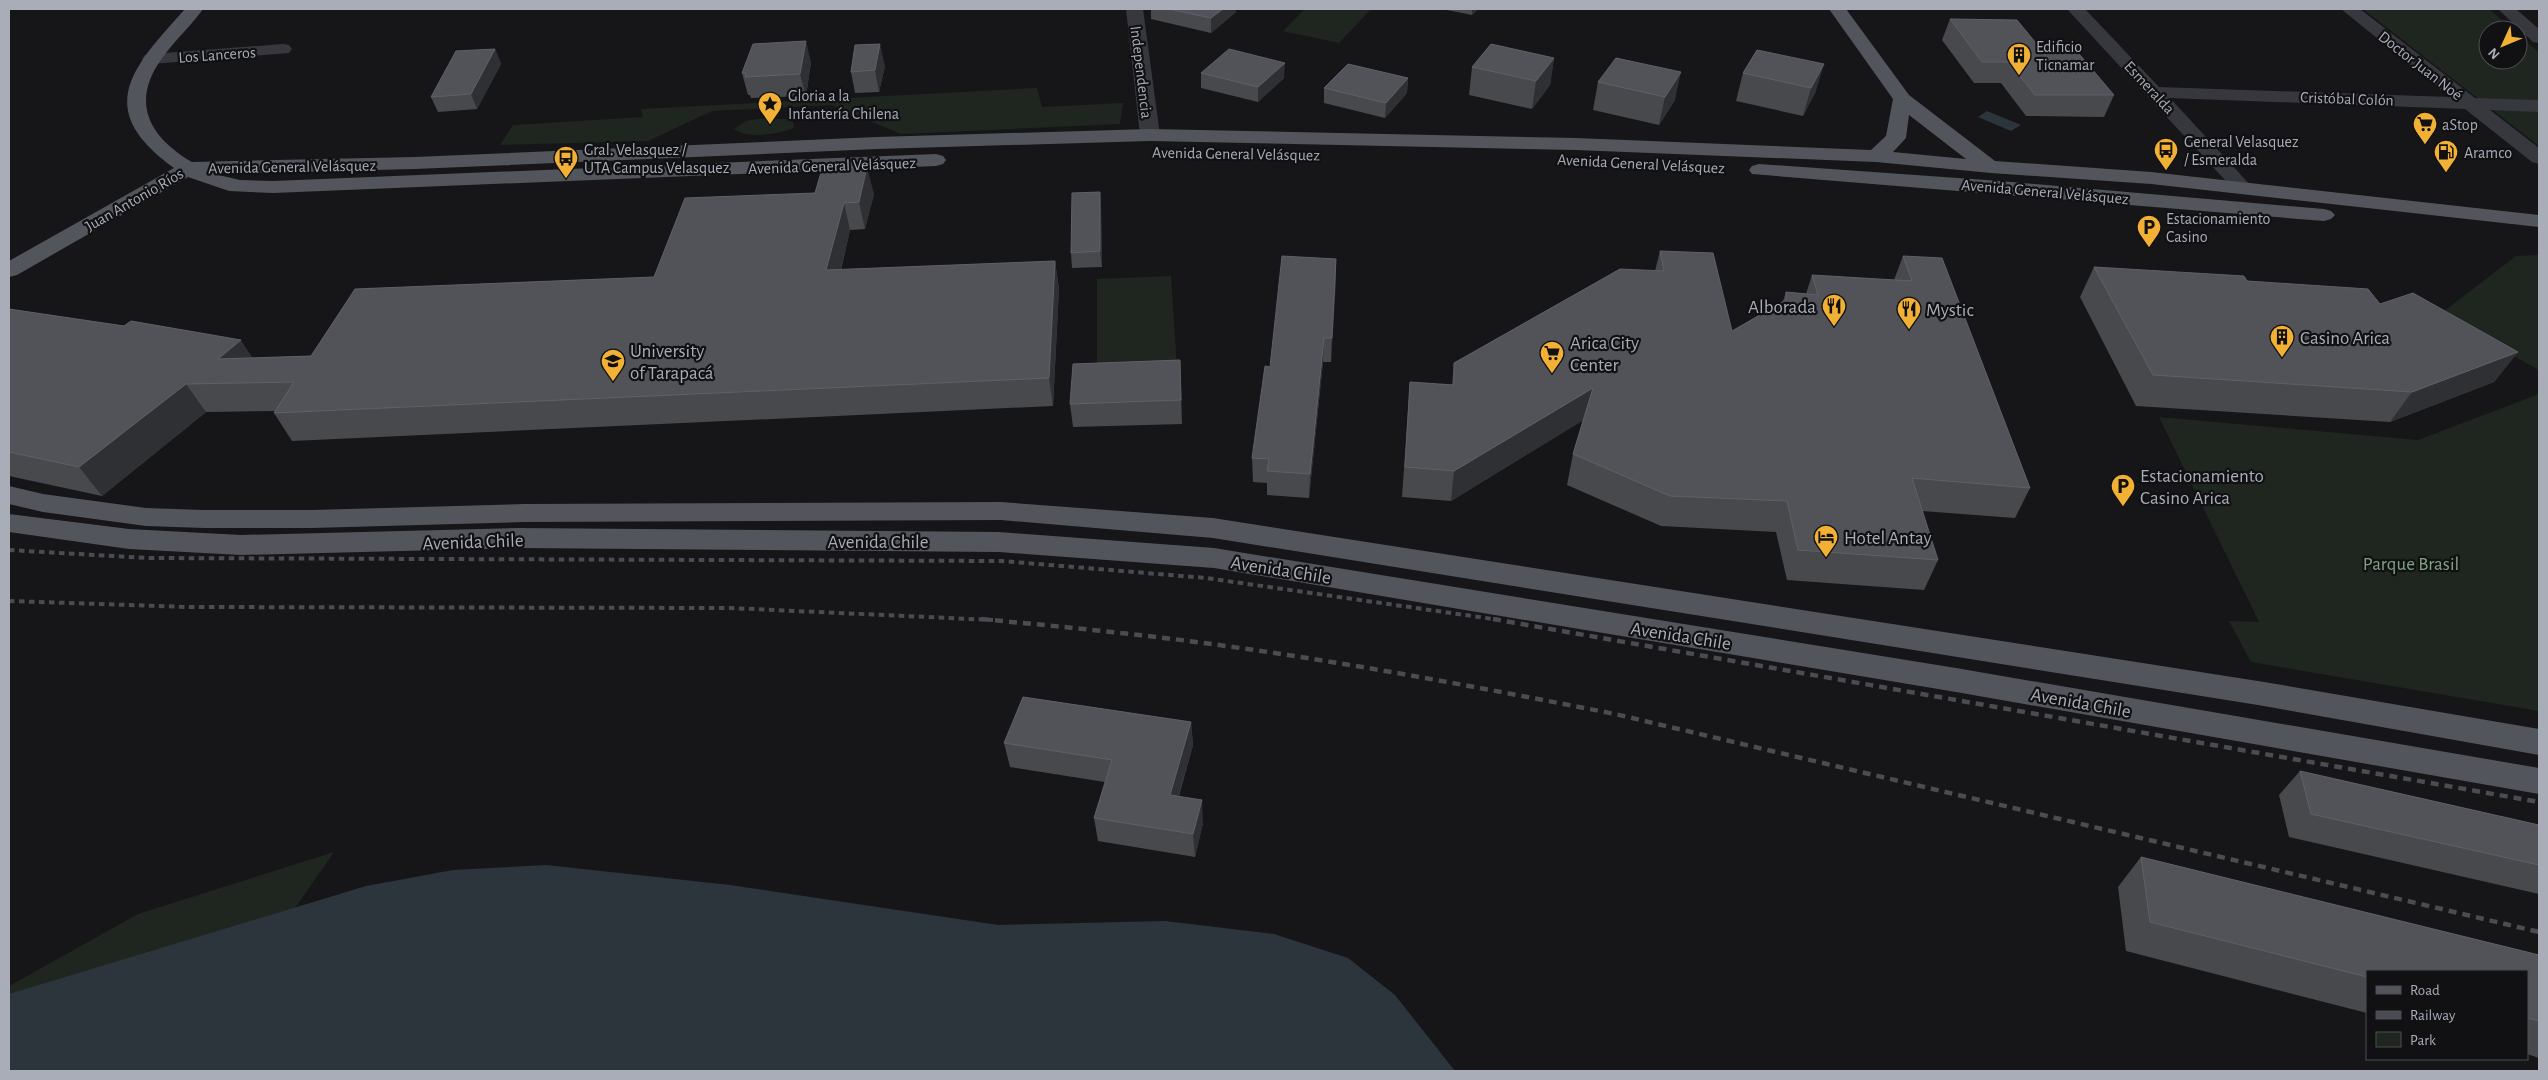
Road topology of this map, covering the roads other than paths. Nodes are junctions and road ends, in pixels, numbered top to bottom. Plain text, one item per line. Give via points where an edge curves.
1 (194, 9) edge
2 (1134, 9) edge
3 (1838, 9) edge
4 (2076, 9) edge
5 (2350, 9) edge
6 (2506, 9) edge
7 (2539, 38) edge
8 (283, 49) dead end
9 (151, 59) junction
10 (2154, 92) junction
11 (1902, 99) junction
12 (2468, 102) junction
13 (2539, 106) edge
14 (1150, 134) junction
15 (1876, 156) junction
16 (2539, 158) edge
17 (1991, 167) junction
18 (189, 168) junction
19 (2000, 187) junction
20 (2243, 188) junction
21 (2539, 221) edge
22 (2539, 237) edge
23 (9, 270) edge
24 (9, 495) edge
25 (1038, 514) junction
26 (9, 522) edge
27 (1030, 545) junction
28 (2162, 678) junction
29 (2177, 718) junction
30 (2539, 742) edge
31 (2539, 781) edge

1 - 9 main road, Juan Antonio Ríos
2 - 14 street, Independencia
3 - 11 main road
4 - 10 street, Esmeralda
5 - 12 street, Doctor Juan Noé
6 - 7 street
8 - 9 street, Los Lanceros
9 - 18 main road, Juan Antonio Ríos via 135,89 142,126 164,152
10 - 12 street, Cristóbal Colón
10 - 20 street, Esmeralda
11 - 15 main road via 1896,138
11 - 17 main road
12 - 13 street, Cristóbal Colón
12 - 16 street, Doctor Juan Noé
14 - 15 main road, Avenida General Velásquez via 1576,144
14 - 18 main road, Avenida General Velásquez via 415,163
15 - 17 main road, Avenida General Velásquez
17 - 19 main road
17 - 20 main road, Avenida General Velásquez
18 - 19 main road, Avenida General Velásquez via 218,182 256,187 1153,151 1593,159
18 - 23 main road, Juan Antonio Ríos
19 - 22 main road, Avenida General Velásquez via 2496,230
20 - 21 main road, Avenida General Velásquez
24 - 25 main road, Avenida Chile via 43,503 146,517 214,519 544,513 1001,511
25 - 27 main road
25 - 28 main road, Avenida Chile via 1213,528
26 - 27 main road, Avenida Chile via 130,539 241,545 518,538 999,542
27 - 29 main road, Avenida Chile via 1214,558
28 - 29 main road
28 - 30 main road, Avenida Chile
29 - 31 main road, Avenida Chile

